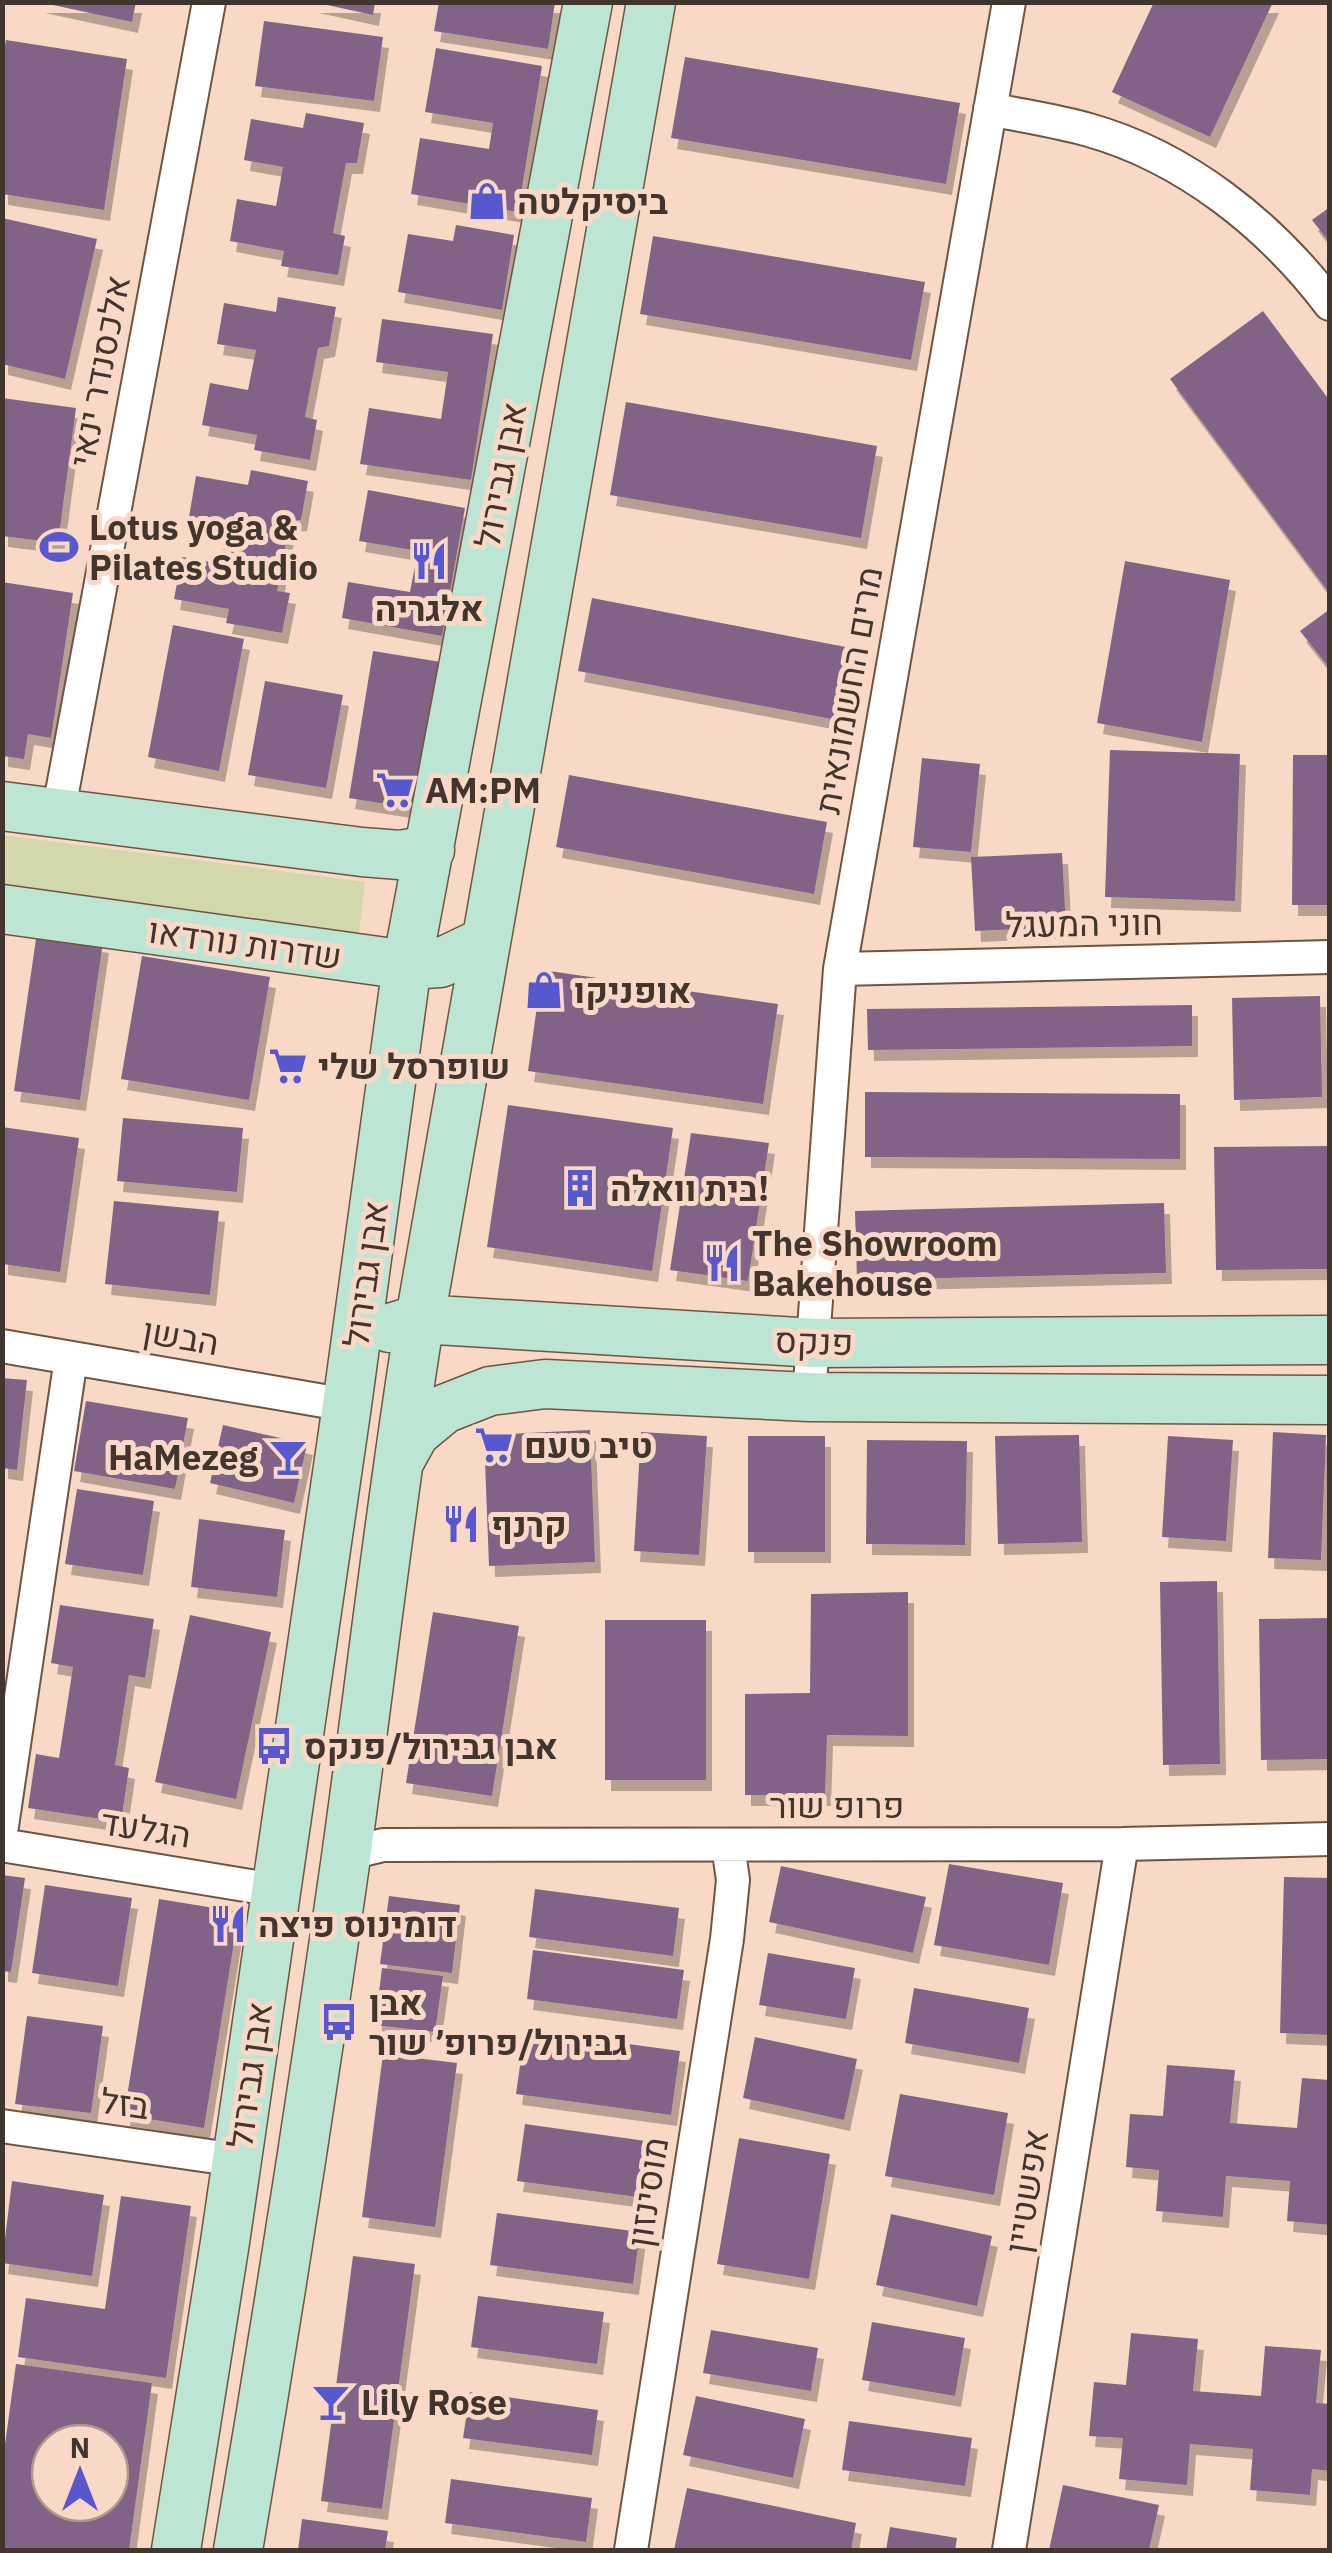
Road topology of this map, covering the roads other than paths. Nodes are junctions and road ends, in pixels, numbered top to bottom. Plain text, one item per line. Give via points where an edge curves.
1 (208, 2) edge
2 (588, 2) edge
3 (650, 2) edge
4 (1009, 2) edge
5 (990, 109) junction
6 (1330, 304) edge
7 (2, 806) edge
8 (58, 814) junction
9 (430, 850) junction
10 (2, 909) edge
11 (484, 942) junction
12 (1330, 957) edge
13 (407, 965) junction
14 (840, 970) junction
15 (420, 1319) junction
16 (1330, 1340) edge
17 (815, 1343) junction
18 (2, 1346) edge
19 (71, 1358) junction
20 (809, 1397) junction
21 (1330, 1400) edge
22 (347, 1404) junction
23 (396, 1467) junction
24 (14, 1671) edge
25 (2, 1826) edge
26 (1330, 1839) edge
27 (1122, 1844) junction
28 (2, 1845) edge
29 (728, 1845) junction
30 (346, 1854) junction
31 (276, 1890) junction
32 (2, 2126) edge
33 (237, 2160) junction
34 (176, 2550) edge
35 (238, 2550) edge
36 (631, 2550) edge
37 (1008, 2550) edge

1 - 8 street, אלכסנדר ינאי
2 - 9 main road, אבן גבירול
3 - 11 main road, אבן גבירול
4 - 5 street, מרים החשמונאית
5 - 6 street via 1090,130 1159,156 1234,204
5 - 14 street, מרים החשמונאית
7 - 8 main road
8 - 9 main road via 362,852
9 - 13 main road, אבן גבירול
10 - 13 main road, שדרות נורדאו
11 - 13 main road, שדרות נורדאו via 440,963
11 - 15 main road, אבן גבירול
12 - 14 street, חוני המעגל
13 - 22 main road, אבן גבירול
14 - 17 street, מרים החשמונאית
15 - 17 main road, פנקס
15 - 22 main road, פנקס via 389,1328 376,1341
15 - 23 main road, אבן גבירול
16 - 17 main road, פנקס
17 - 20 street, מרים החשמונאית
18 - 19 street, הבשן
19 - 22 street, הבשן
19 - 24 street
20 - 21 main road, פנקס
20 - 23 main road, פנקס via 584,1384 510,1387 464,1399 428,1420
22 - 31 main road, אבן גבירול
23 - 30 main road, אבן גבירול
24 - 25 street
26 - 27 street, פרופ שור
27 - 29 street, פרופ שור
27 - 37 street, אפשטיין
28 - 31 street, הגלעד
29 - 30 street, פרופ שור via 384,1846
29 - 36 street, מוסינזון via 733,1880 727,1940
30 - 35 main road, אבן גבירול
31 - 33 main road, אבן גבירול
32 - 33 street, בזל
33 - 34 main road, אבן גבירול

